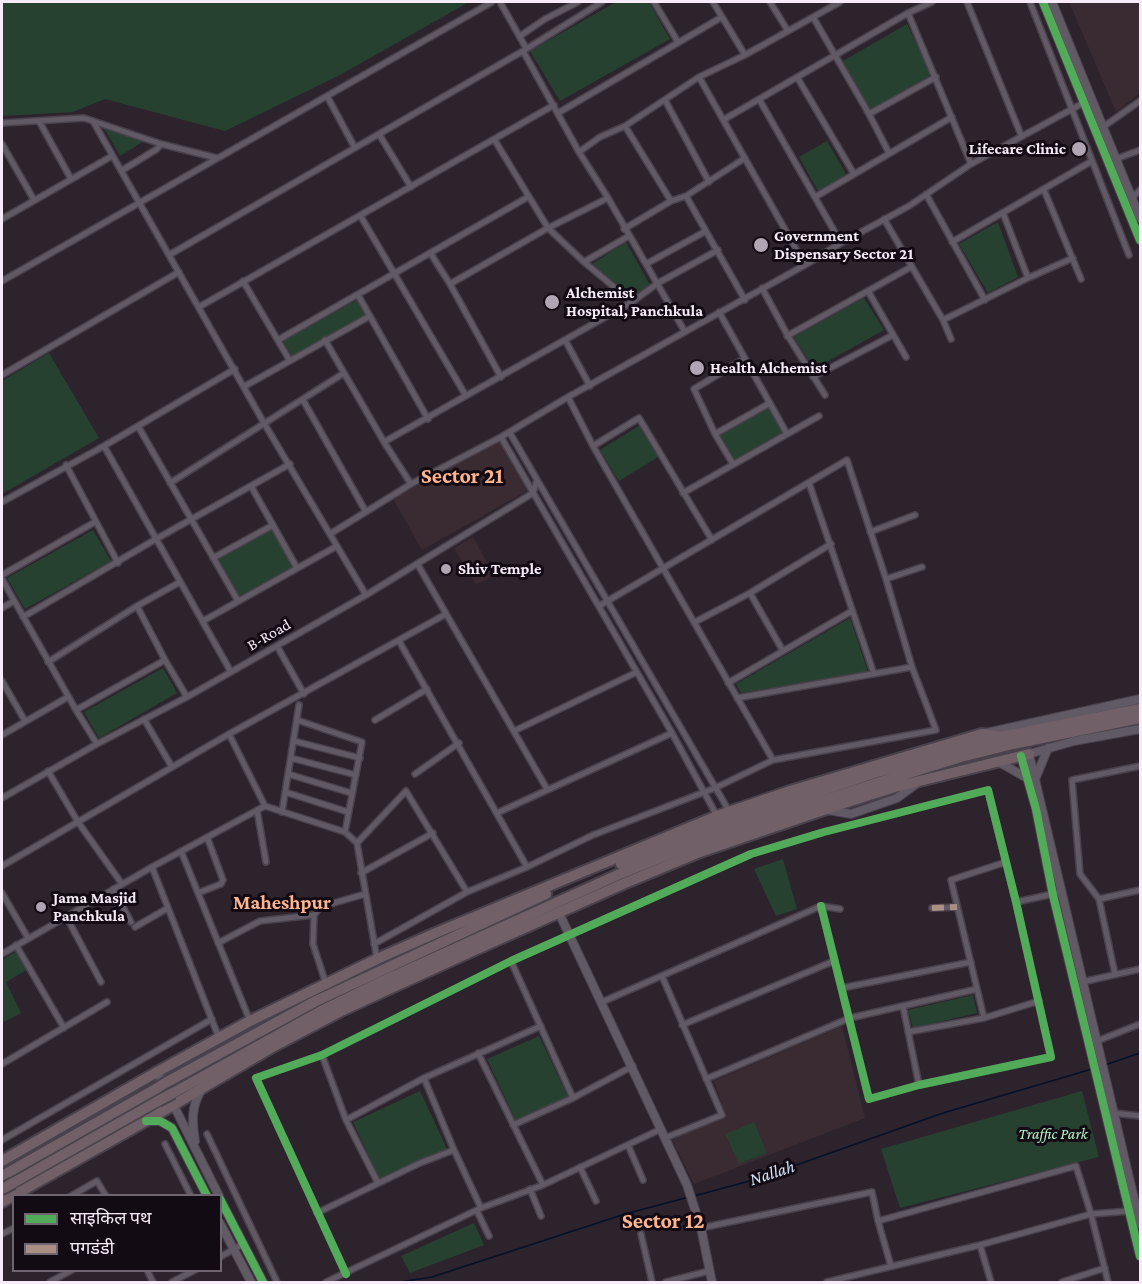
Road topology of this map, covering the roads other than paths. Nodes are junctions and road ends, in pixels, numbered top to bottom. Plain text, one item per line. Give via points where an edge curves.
1 (492, 2) edge
2 (500, 2) edge
3 (578, 2) edge
4 (602, 2) edge
5 (654, 2) edge
6 (713, 2) edge
7 (770, 2) edge
8 (840, 2) edge
9 (932, 2) edge
10 (967, 2) edge
11 (1030, 2) edge
12 (1043, 2) edge
13 (1052, 2) edge
14 (908, 13) junction
15 (722, 17) junction
16 (813, 17) junction
17 (788, 31) junction
18 (520, 36) junction
19 (678, 42) junction
20 (524, 50) junction
21 (745, 55) junction
22 (836, 56) junction
23 (699, 77) junction
24 (797, 77) junction
25 (936, 77) junction
26 (327, 96) junction
27 (759, 99) junction
28 (665, 100) junction
29 (1088, 100) junction
30 (1140, 101) edge
31 (554, 105) junction
32 (1071, 108) junction
33 (558, 113) junction
34 (869, 114) junction
35 (952, 117) junction
36 (723, 120) junction
37 (39, 121) junction
38 (93, 121) junction
39 (2, 123) edge
40 (625, 126) junction
41 (1103, 127) junction
42 (379, 134) junction
43 (1021, 135) junction
44 (494, 139) junction
45 (2, 144) edge
46 (160, 144) junction
47 (355, 148) junction
48 (1140, 150) edge
49 (579, 152) junction
50 (889, 153) junction
51 (8, 155) junction
52 (112, 156) junction
53 (745, 158) junction
54 (2, 159) edge
55 (217, 159) junction
56 (1116, 159) junction
57 (1092, 161) junction
58 (971, 164) junction
59 (121, 171) junction
60 (854, 174) junction
61 (71, 179) junction
62 (709, 182) junction
63 (411, 187) junction
64 (1044, 190) junction
65 (1140, 190) edge
66 (926, 194) junction
67 (686, 196) junction
68 (528, 197) junction
69 (815, 197) junction
70 (608, 198) junction
71 (1132, 198) junction
72 (34, 200) junction
73 (672, 201) junction
74 (139, 203) junction
75 (1003, 213) junction
76 (360, 215) junction
77 (1140, 218) edge
78 (2, 219) edge
79 (884, 219) junction
80 (548, 228) junction
81 (624, 229) junction
82 (706, 231) junction
83 (629, 236) junction
84 (1140, 240) edge
85 (952, 242) junction
86 (840, 243) junction
87 (718, 250) junction
88 (431, 254) junction
89 (169, 255) junction
90 (1129, 255) dead end
91 (1073, 258) junction
92 (584, 262) junction
93 (646, 264) junction
94 (806, 265) junction
95 (911, 267) junction
96 (179, 272) junction
97 (395, 275) junction
98 (1028, 278) junction
99 (1081, 279) dead end
100 (2, 281) edge
101 (243, 281) junction
102 (658, 283) junction
103 (450, 284) junction
104 (762, 288) junction
105 (868, 291) junction
106 (358, 296) junction
107 (745, 300) junction
108 (985, 300) junction
109 (632, 302) junction
110 (199, 307) junction
111 (719, 312) junction
112 (370, 316) junction
113 (944, 320) junction
114 (686, 332) junction
115 (893, 335) junction
116 (787, 336) junction
117 (951, 339) dead end
118 (278, 340) junction
119 (325, 340) junction
120 (565, 340) junction
121 (906, 357) dead end
122 (744, 359) junction
123 (290, 361) junction
124 (235, 369) junction
125 (344, 373) junction
126 (2, 375) edge
127 (501, 377) junction
128 (813, 377) junction
129 (245, 386) junction
130 (590, 386) junction
131 (825, 395) dead end
132 (465, 396) junction
133 (568, 397) junction
134 (303, 400) junction
135 (770, 403) junction
136 (819, 416) dead end
137 (428, 418) junction
138 (264, 423) junction
139 (138, 426) junction
140 (510, 433) junction
141 (715, 434) junction
142 (787, 434) junction
143 (501, 437) junction
144 (384, 442) junction
145 (104, 446) junction
146 (593, 446) junction
147 (290, 464) junction
148 (733, 464) junction
149 (66, 465) junction
150 (537, 480) junction
151 (170, 483) junction
152 (809, 483) junction
153 (411, 484) junction
154 (251, 486) junction
155 (533, 493) junction
156 (683, 493) junction
157 (2, 502) edge
158 (366, 512) junction
159 (915, 515) dead end
160 (192, 520) junction
161 (95, 522) junction
162 (273, 525) junction
163 (870, 532) junction
164 (330, 534) junction
165 (156, 539) junction
166 (712, 540) junction
167 (831, 544) junction
168 (337, 546) junction
169 (213, 558) junction
170 (118, 562) junction
171 (418, 565) junction
172 (922, 567) dead end
173 (297, 568) junction
174 (663, 568) junction
175 (2, 575) edge
176 (2, 579) edge
177 (886, 579) junction
178 (180, 582) junction
179 (750, 593) junction
180 (366, 595) junction
181 (14, 601) junction
182 (238, 601) junction
183 (607, 601) junction
184 (137, 606) junction
185 (599, 606) junction
186 (2, 608) edge
187 (852, 610) junction
188 (447, 614) junction
189 (23, 617) junction
190 (203, 621) junction
191 (695, 622) junction
192 (399, 641) junction
193 (277, 646) junction
194 (783, 651) junction
195 (165, 660) junction
196 (48, 662) junction
197 (912, 667) junction
198 (231, 672) junction
199 (637, 672) junction
200 (874, 674) junction
201 (2, 681) edge
202 (728, 683) junction
203 (427, 689) junction
204 (304, 693) junction
205 (68, 697) junction
206 (187, 697) junction
207 (737, 698) junction
208 (1140, 704) edge
209 (299, 705) dead end
210 (76, 710) junction
211 (1140, 718) edge
212 (144, 719) junction
213 (297, 720) junction
214 (375, 720) dead end
215 (25, 722) junction
216 (1140, 729) edge
217 (513, 730) junction
218 (683, 731) junction
219 (228, 734) junction
220 (982, 734) junction
221 (2, 735) edge
222 (673, 735) junction
223 (1001, 737) junction
224 (294, 741) junction
225 (459, 743) junction
226 (97, 744) junction
227 (1048, 748) junction
228 (1025, 755) junction
229 (291, 758) junction
230 (360, 758) junction
231 (773, 760) junction
232 (996, 760) junction
233 (1140, 766) edge
234 (172, 767) junction
235 (48, 771) junction
236 (288, 774) junction
237 (415, 774) dead end
238 (356, 775) junction
239 (1031, 778) junction
240 (915, 779) junction
241 (716, 788) junction
242 (547, 789) junction
243 (285, 792) junction
244 (704, 792) junction
245 (351, 793) junction
246 (2, 798) edge
247 (265, 806) junction
248 (826, 806) junction
249 (257, 810) junction
250 (282, 812) junction
251 (348, 812) junction
252 (729, 812) junction
253 (497, 813) junction
254 (717, 816) junction
255 (78, 822) junction
256 (345, 832) junction
257 (433, 833) junction
258 (207, 837) junction
259 (357, 843) junction
260 (181, 851) junction
261 (266, 862) dead end
262 (1005, 862) junction
263 (2, 866) edge
264 (152, 867) junction
265 (527, 867) junction
266 (361, 873) junction
267 (122, 884) junction
268 (113, 889) junction
269 (1140, 890) edge
270 (467, 892) junction
271 (2, 893) edge
272 (198, 893) junction
273 (365, 894) junction
274 (1058, 894) junction
275 (1099, 899) junction
276 (1016, 902) junction
277 (821, 906) junction
278 (957, 907) junction
279 (168, 908) junction
280 (506, 908) junction
281 (932, 908) dead end
282 (840, 909) dead end
283 (559, 913) junction
284 (314, 915) junction
285 (66, 916) junction
286 (516, 926) junction
287 (571, 934) junction
288 (28, 938) junction
289 (218, 943) junction
290 (374, 944) junction
291 (16, 945) junction
292 (2, 954) edge
293 (376, 959) junction
294 (511, 961) junction
295 (834, 961) junction
296 (970, 962) junction
297 (1140, 969) edge
298 (1115, 974) junction
299 (662, 976) junction
300 (101, 982) dead end
301 (1079, 982) junction
302 (326, 984) junction
303 (842, 988) junction
304 (977, 989) junction
305 (1039, 1000) junction
306 (107, 1002) dead end
307 (602, 1002) junction
308 (903, 1006) junction
309 (850, 1018) junction
310 (984, 1018) junction
311 (212, 1019) junction
312 (249, 1021) junction
313 (682, 1024) junction
314 (1140, 1024) edge
315 (541, 1026) junction
316 (64, 1028) junction
317 (908, 1032) junction
318 (219, 1039) junction
319 (1097, 1041) junction
320 (478, 1053) junction
321 (322, 1055) junction
322 (1096, 1055) junction
323 (2, 1064) edge
324 (633, 1066) junction
325 (157, 1072) junction
326 (424, 1078) junction
327 (706, 1079) junction
328 (919, 1085) junction
329 (1104, 1087) junction
330 (202, 1088) junction
331 (573, 1098) junction
332 (174, 1099) junction
333 (1114, 1113) junction
334 (1140, 1116) edge
335 (346, 1120) junction
336 (146, 1121) junction
337 (513, 1125) junction
338 (661, 1130) junction
339 (207, 1134) dead end
340 (665, 1138) junction
341 (2, 1140) edge
342 (165, 1144) dead end
343 (628, 1145) junction
344 (26, 1147) junction
345 (454, 1150) junction
346 (2, 1152) edge
347 (197, 1152) junction
348 (2, 1161) edge
349 (580, 1167) junction
350 (6, 1178) edge
351 (644, 1180) dead end
352 (378, 1183) junction
353 (543, 1185) junction
354 (2, 1189) edge
355 (530, 1190) junction
356 (15, 1194) edge
357 (74, 1194) edge
358 (105, 1194) edge
359 (190, 1194) edge
360 (206, 1194) edge
361 (218, 1194) edge
362 (4, 1200) edge
363 (222, 1201) edge
364 (596, 1201) dead end
365 (479, 1209) junction
366 (1136, 1211) edge
367 (317, 1213) junction
368 (1091, 1214) junction
369 (541, 1216) dead end
370 (878, 1221) junction
371 (1140, 1224) edge
372 (222, 1227) edge
373 (700, 1228) junction
374 (641, 1234) dead end
375 (489, 1236) dead end
376 (243, 1244) junction
377 (980, 1245) junction
378 (234, 1249) junction
379 (222, 1255) edge
380 (1140, 1256) edge
381 (891, 1266) junction
382 (1105, 1268) junction
383 (709, 1271) junction
384 (68, 1272) edge
385 (191, 1272) edge
386 (346, 1274) junction
387 (50, 1282) edge
388 (172, 1282) edge
389 (251, 1282) edge
390 (262, 1282) edge
391 (277, 1282) edge
392 (326, 1282) edge
393 (652, 1282) edge
394 (666, 1282) edge
395 (712, 1282) edge
396 (827, 1282) edge
397 (991, 1282) edge
398 (1062, 1282) edge
399 (1108, 1282) edge

1 - 26 street
2 - 18 street
3 - 18 street
4 - 20 street
5 - 19 street
6 - 15 street
7 - 17 street
8 - 16 street
9 - 14 street
10 - 43 street
11 - 32 street
12 - 29 street
13 - 29 street
14 - 22 street
14 - 25 street
15 - 19 street
15 - 21 street
16 - 17 street
16 - 22 street
17 - 21 street
18 - 20 street
19 - 33 street
20 - 31 street
20 - 42 street
21 - 23 street
22 - 24 street
22 - 34 street
23 - 28 street
23 - 36 street
24 - 27 street
24 - 60 street
25 - 34 street
25 - 35 street
26 - 47 street
26 - 55 street
27 - 36 street
27 - 69 street
28 - 40 street
28 - 62 street
29 - 32 street
29 - 41 street
29 - 84 street
30 - 41 street
31 - 33 street
31 - 44 street
32 - 43 street
32 - 57 street
33 - 49 street
34 - 50 street
35 - 50 street
35 - 58 street
36 - 53 street
37 - 38 street
37 - 39 street
37 - 61 street
38 - 46 street
38 - 52 street
40 - 49 street
40 - 73 street
41 - 56 street
42 - 47 street
42 - 63 street
43 - 58 street
44 - 63 street
44 - 68 street
45 - 51 street
46 - 55 street
46 - 59 street
47 - 89 street
48 - 56 street
49 - 70 street
50 - 60 street
51 - 54 street
51 - 72 street
52 - 59 street
52 - 61 street
53 - 62 street
53 - 94 street
55 - 74 street
56 - 71 street
57 - 64 street
57 - 90 street
58 - 66 street
59 - 74 street
60 - 69 street
61 - 72 street
62 - 67 street
63 - 76 street
64 - 75 street
64 - 91 street
65 - 71 street
66 - 79 street
66 - 85 street
67 - 73 street
67 - 82 street
68 - 80 street
68 - 88 street
69 - 86 street
70 - 80 street
70 - 81 street
71 - 77 street
72 - 78 street
73 - 81 street
74 - 89 street
74 - 100 street
75 - 85 street
75 - 98 street
76 - 97 street
76 - 101 street
79 - 86 street
79 - 95 street
80 - 92 street
80 - 103 street
81 - 83 street
82 - 87 street
82 - 93 street
83 - 92 street
83 - 93 street
85 - 108 street
86 - 94 street
87 - 102 street
87 - 107 street
88 - 97 street
88 - 103 street
89 - 96 street
91 - 98 street
91 - 99 street
92 - 109 street
93 - 102 street
94 - 104 street
95 - 105 street
95 - 113 street
96 - 110 street
96 - 126 street
97 - 106 street
97 - 132 street
98 - 108 street
101 - 110 street
101 - 118 street
102 - 109 street
102 - 114 street
103 - 127 street
104 - 107 street
104 - 116 street
105 - 115 street
105 - 116 street
106 - 112 street
106 - 118 street
107 - 111 street
108 - 113 street
109 - 120 street
110 - 124 street
111 - 114 street
111 - 122 street
112 - 119 street
112 - 137 street
113 - 117 street
114 - 130 street
115 - 121 street
115 - 128 street
116 - 128 street
118 - 123 street
119 - 123 street
119 - 125 street
120 - 127 street
120 - 130 street
122 - 135 street
122 - 141 street via 694,389
123 - 129 street
124 - 129 street
124 - 139 street
125 - 134 street
125 - 144 street
127 - 132 street
128 - 131 street
129 - 138 street
130 - 133 street
132 - 137 street
133 - 140 street
133 - 146 street
134 - 138 street
134 - 158 street
135 - 141 street
135 - 142 street
136 - 142 street
137 - 144 street
138 - 147 street
138 - 151 street
139 - 145 street
139 - 151 street
140 - 143 street
140 - 150 street
141 - 148 street
142 - 148 street
143 - 153 street
143 - 155 street
144 - 153 street
145 - 149 street
145 - 165 street
146 - 156 street via 639,418
146 - 174 street
147 - 154 street
147 - 164 street
148 - 156 street
149 - 157 street
149 - 161 street
150 - 155 street
150 - 183 street
151 - 160 street
152 - 163 street via 847,460
152 - 166 street
152 - 167 street
153 - 158 street
154 - 160 street
154 - 162 street
155 - 171 street, B-Road
155 - 185 street
156 - 166 street
158 - 164 street
159 - 163 street
160 - 165 street
160 - 169 street
161 - 170 street
161 - 175 street
162 - 169 street
162 - 173 street
163 - 177 street
164 - 168 street
165 - 170 street
165 - 178 street
166 - 174 street
167 - 179 street
167 - 187 street
168 - 173 street
168 - 180 street
169 - 182 street
170 - 189 street
171 - 180 street, B-Road
171 - 188 street
172 - 177 street
173 - 182 street
174 - 183 street
174 - 191 street
176 - 181 street
177 - 197 street
178 - 184 street
178 - 190 street
179 - 191 street
179 - 194 street
180 - 193 street, B-Road
181 - 186 street
181 - 189 street
182 - 190 street
183 - 185 street
183 - 218 street
184 - 195 street
184 - 196 street
185 - 199 street
187 - 194 street
187 - 200 street
188 - 192 street
188 - 217 street
189 - 196 street
190 - 198 street
191 - 202 street
192 - 203 street
192 - 204 street
193 - 198 street, B-Road
193 - 204 street
194 - 202 street
195 - 206 street
195 - 210 street
196 - 205 street
197 - 200 street
197 - 231 street via 936,730
198 - 206 street, B-Road
199 - 217 street
199 - 222 street
200 - 207 street
201 - 215 street
202 - 207 street
203 - 214 street
203 - 225 street
204 - 219 street
205 - 210 street
205 - 215 street
206 - 212 street, B-Road
207 - 231 street
208 - 220 street
208 - 223 highway
209 - 213 street
210 - 226 street
211 - 240 highway via 1013,744
212 - 226 street, B-Road
212 - 234 street
213 - 224 street
213 - 230 street via 362,742
215 - 221 street
216 - 227 street
217 - 242 street
218 - 222 street
218 - 241 street
219 - 234 street
219 - 247 street
220 - 223 highway
220 - 252 highway via 790,790
222 - 242 street
222 - 244 street
223 - 280 highway via 874,773 693,834
224 - 229 street
224 - 230 street
225 - 237 street
225 - 253 street
226 - 235 street, B-Road
227 - 228 street
227 - 239 street
228 - 232 highway
228 - 239 street
229 - 236 street
229 - 238 street
230 - 238 street
231 - 241 street
232 - 239 street
232 - 240 highway
233 - 275 street via 1072,780 1080,874
234 - 255 street
235 - 246 street, B-Road
235 - 255 street
236 - 243 street
236 - 245 street
238 - 245 street
239 - 274 street
240 - 248 highway
240 - 248 street via 897,798 851,813
241 - 244 street
241 - 252 street
242 - 253 street
243 - 250 street
243 - 251 street
244 - 254 street
244 - 265 street via 593,835
245 - 251 street
247 - 249 street
247 - 250 street
248 - 283 highway via 700,852
248 - 286 highway via 661,857
249 - 258 street
249 - 261 street
250 - 256 street
251 - 256 street
252 - 254 highway
253 - 265 street
254 - 280 highway
255 - 263 street
255 - 267 street
256 - 259 street
257 - 259 street via 406,791
257 - 266 street
257 - 270 street
258 - 260 street
258 - 272 street via 223,880
259 - 266 street
260 - 264 street
260 - 272 street
262 - 276 street
262 - 278 street via 951,880
262 - 287 street via 988,790 751,854
264 - 267 street
264 - 279 street
265 - 270 street
266 - 273 street
267 - 268 street
268 - 279 street via 133,925
268 - 285 street
269 - 275 street
270 - 290 street
271 - 288 street
272 - 289 street
273 - 284 street via 320,907
273 - 290 street
274 - 276 street
274 - 301 street
275 - 298 street
276 - 305 street
277 - 282 street
277 - 295 street
277 - 299 street
278 - 281 street
278 - 296 street
279 - 311 street
280 - 293 highway
280 - 350 highway, bridge via 316,1001 167,1082
283 - 286 highway
283 - 287 street
284 - 289 street via 260,921
284 - 302 street via 313,944
285 - 288 street
285 - 300 street
286 - 330 highway via 341,1011
286 - 332 highway via 321,1011
287 - 294 street
287 - 307 street
288 - 291 street
289 - 312 street
290 - 293 street
291 - 292 street
291 - 316 street
293 - 302 highway
294 - 315 street
294 - 321 street
295 - 303 street
295 - 313 street
296 - 303 street
296 - 304 street
297 - 298 street
298 - 301 street
299 - 307 street
299 - 313 street
301 - 319 street
301 - 322 street
302 - 312 highway
303 - 309 street
304 - 308 street
304 - 310 street
305 - 310 street
305 - 328 street via 1051,1057
306 - 316 street
307 - 324 street
308 - 309 street
308 - 317 street
309 - 327 street
309 - 328 street via 869,1099
310 - 317 street
311 - 318 street
311 - 341 street
312 - 318 highway
313 - 327 street
314 - 319 street
315 - 320 street
315 - 331 street
316 - 323 street
317 - 328 street
318 - 325 highway
319 - 322 street
320 - 326 street
320 - 337 street
321 - 335 street
321 - 367 street via 256,1078
322 - 329 street
324 - 331 street
324 - 338 street
325 - 332 street
325 - 344 highway
326 - 335 street
326 - 345 street
327 - 340 street via 722,1115
329 - 333 street
329 - 366 street
330 - 332 highway
330 - 347 street via 192,1114
331 - 337 street
332 - 336 highway
332 - 347 street
332 - 350 highway, bridge via 159,1101
333 - 334 street
333 - 366 street
335 - 352 street
336 - 356 highway
336 - 360 street via 160,1121 172,1128
337 - 353 street
338 - 340 street
338 - 343 street
339 - 391 street
340 - 373 street via 687,1185
342 - 359 street
343 - 349 street
343 - 351 street
344 - 346 street
344 - 348 highway
345 - 352 street
345 - 365 street
347 - 361 street
349 - 353 street
349 - 364 street
350 - 354 highway, bridge
350 - 362 street
352 - 367 street
353 - 355 street
355 - 365 street
355 - 369 street
357 - 358 street via 97,1181
363 - 376 street
365 - 375 street
365 - 386 street
366 - 368 street
366 - 371 street
366 - 380 street
367 - 386 street
368 - 370 street via 1076,1166
368 - 377 street
368 - 382 street
370 - 373 street via 872,1192
370 - 381 street
372 - 378 street
373 - 383 street
374 - 393 street
376 - 378 street
376 - 390 street
377 - 381 street
377 - 397 street
378 - 379 street
378 - 389 street
381 - 396 street
382 - 398 street
382 - 399 street
383 - 394 street
383 - 395 street
384 - 387 street
385 - 388 street
386 - 392 street

